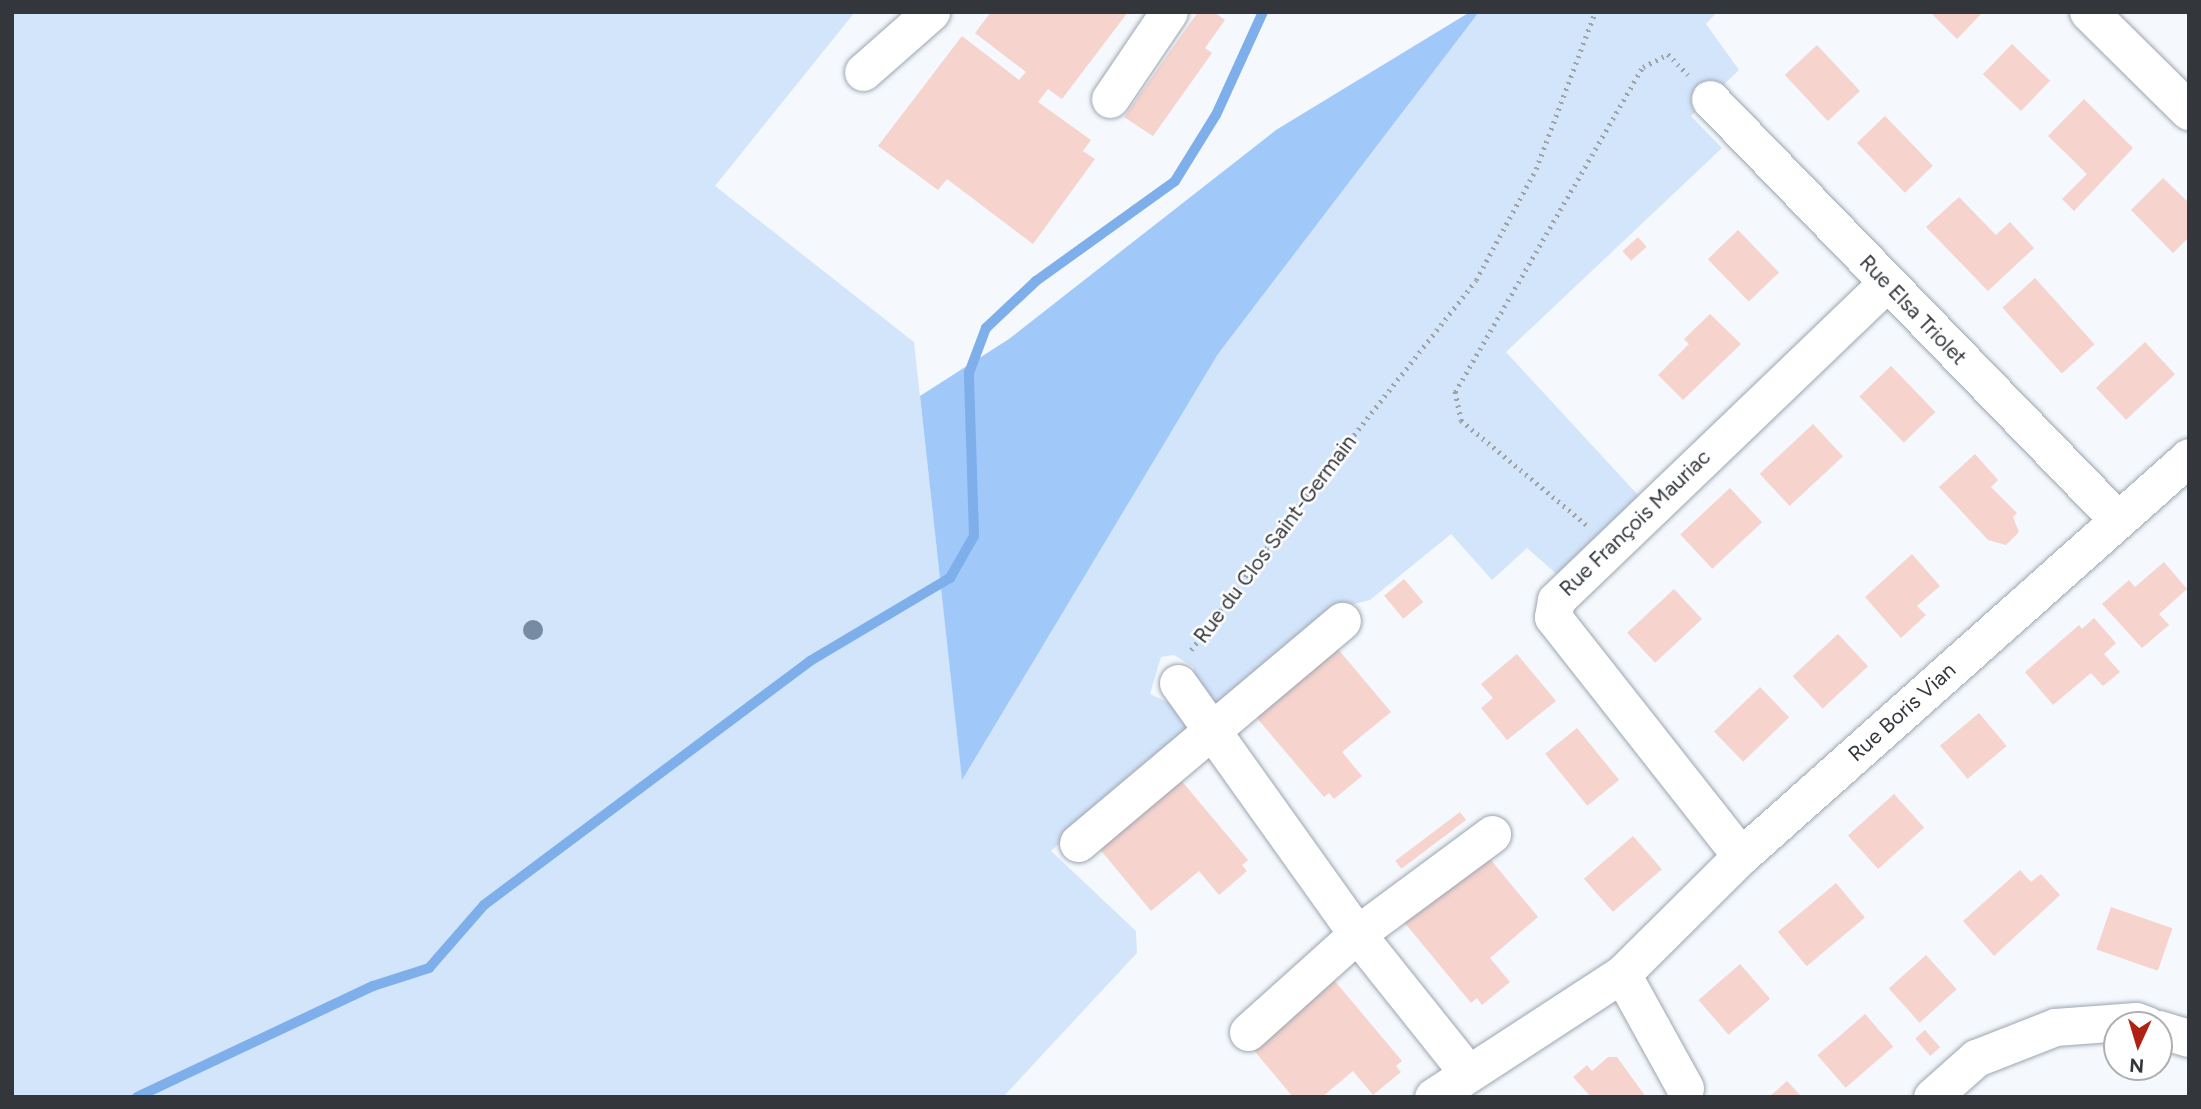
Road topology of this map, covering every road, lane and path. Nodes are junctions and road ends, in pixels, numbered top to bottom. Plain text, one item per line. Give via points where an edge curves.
1 (931, 12) edge
2 (1169, 12) edge
3 (1595, 12) edge
4 (2089, 12) edge
5 (863, 72) dead end
6 (1110, 99) dead end
7 (1710, 99) joint
8 (2189, 111) edge
9 (1887, 283) junction
10 (2189, 457) edge
11 (2116, 519) junction
12 (1611, 545) junction
13 (1342, 621) dead end
14 (1178, 683) joint
15 (1212, 732) junction
16 (1492, 834) dead end
17 (1078, 844) dead end
18 (1741, 856) junction
19 (1357, 934) junction
20 (1622, 974) junction
21 (2103, 1023) edge
22 (1248, 1032) dead end
23 (1468, 1073) junction
24 (1685, 1088) dead end
25 (1433, 1097) edge
26 (1932, 1097) edge

1 - 5 street
2 - 6 street
3 - 14 path, Rue du Clos Saint-Germain via 1536,169 1476,280 1293,512 1190,652 1193,667
4 - 8 main road
7 - 9 street, Rue Elsa Triolet
7 - 12 path via 1668,54 1643,67 1455,392 1461,421
9 - 11 street, Rue Elsa Triolet
9 - 12 street, Rue François Mauriac
10 - 11 street, Rue Boris Vian
11 - 18 street, Rue Boris Vian
12 - 18 street, Rue François Mauriac via 1556,600 1553,617
13 - 15 street
14 - 15 street
15 - 17 street
15 - 19 street
16 - 19 street
18 - 20 street, Rue Boris Vian
19 - 22 street
19 - 23 street
20 - 23 street, Rue Boris Vian
20 - 24 street
21 - 26 street via 2055,1027 1976,1058
23 - 25 street, Rue Boris Vian

